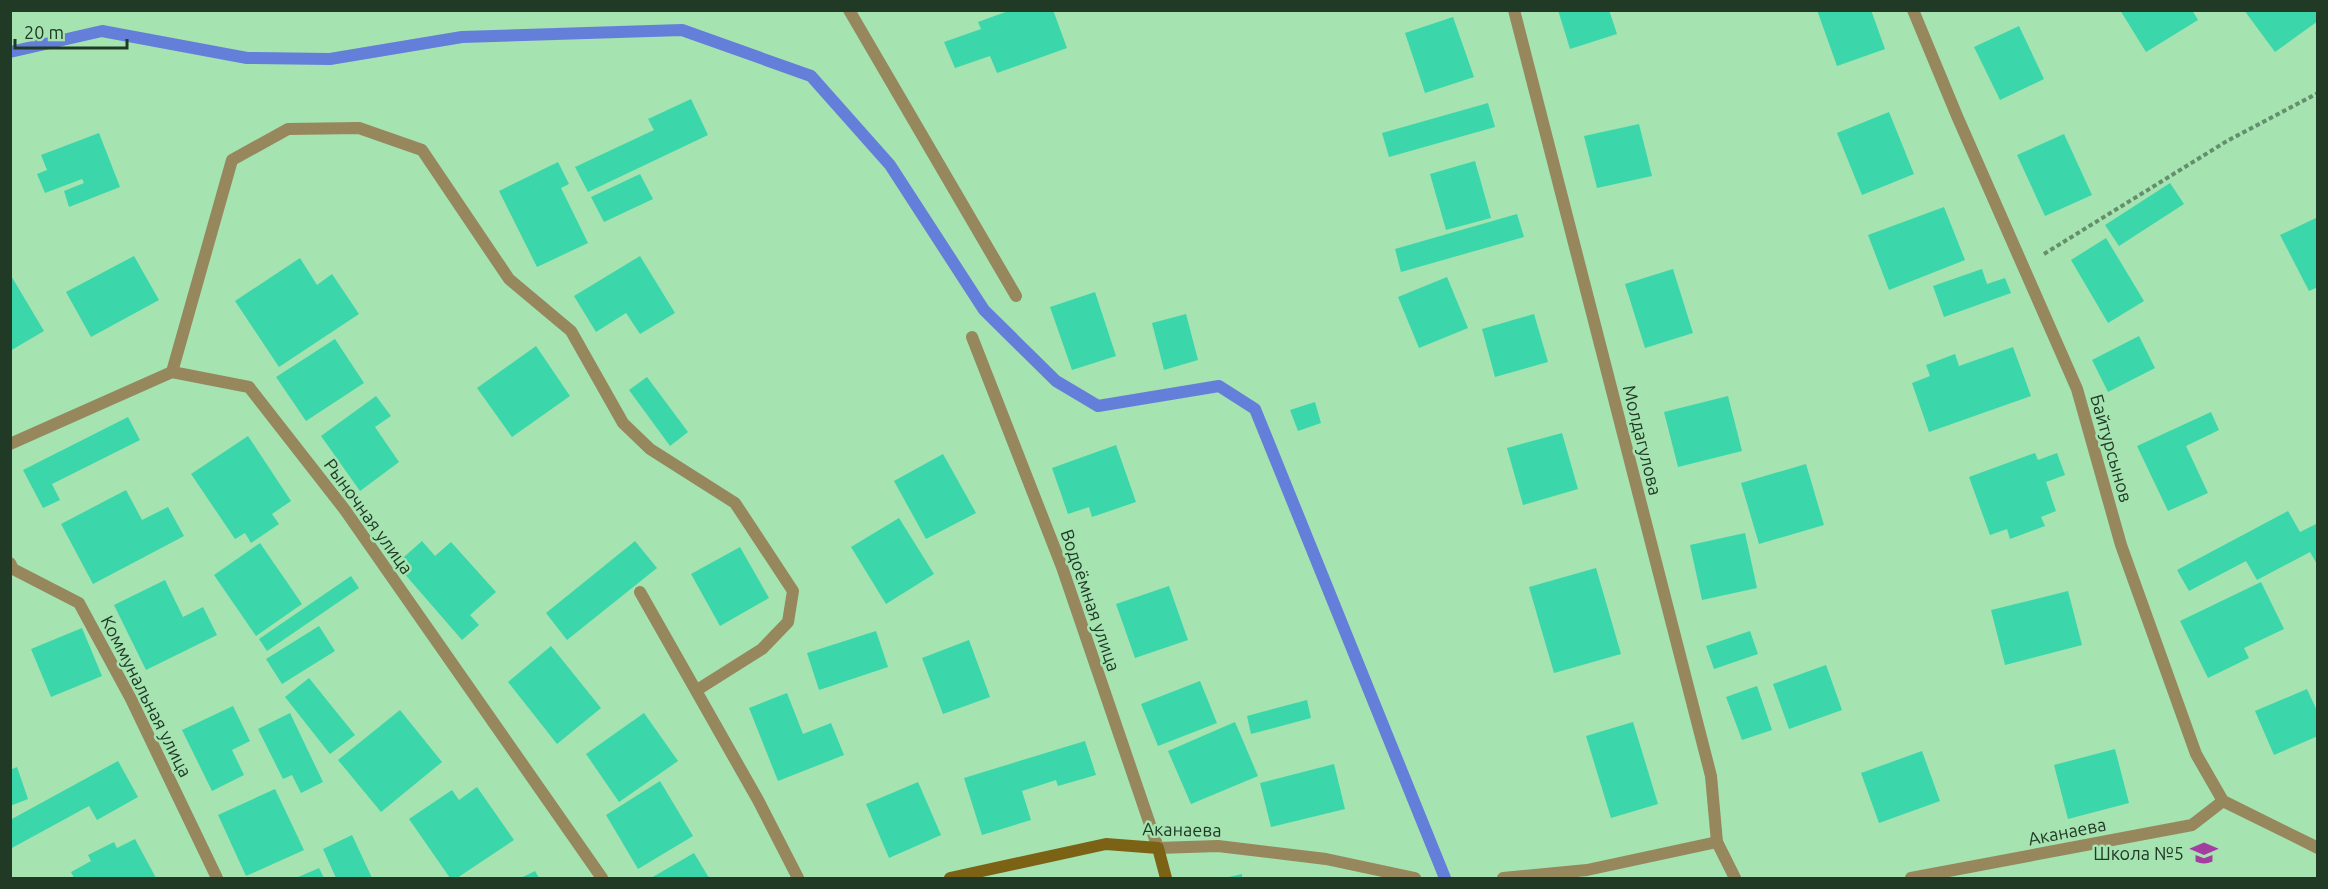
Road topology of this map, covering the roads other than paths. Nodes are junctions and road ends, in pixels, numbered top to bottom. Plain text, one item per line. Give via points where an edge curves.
1 (849, 10) edge
2 (1514, 10) edge
3 (1913, 10) edge
4 (1016, 296) dead end
5 (972, 337) dead end
6 (172, 372) junction
7 (10, 444) edge
8 (10, 563) edge
9 (640, 592) dead end
10 (697, 690) junction
11 (2223, 801) junction
12 (1717, 842) junction
13 (1158, 848) junction
14 (2318, 848) edge
15 (217, 879) edge
16 (602, 879) edge
17 (798, 879) edge
18 (950, 879) edge
19 (1166, 879) edge
20 (1415, 879) edge
21 (1503, 879) edge
22 (1735, 879) edge
23 (1911, 879) edge

1 - 4 street
2 - 12 street, Молдагулова via 1711,776
3 - 11 street, Байтурсынов via 2077,389 2121,545 2196,754
5 - 13 street, Водоёмная улица via 1062,567
6 - 7 street
6 - 10 street via 232,160 288,129 358,128 422,150 509,279 571,331 623,423 650,449 735,503 793,591 788,622 762,649
6 - 16 street, Рыночная улица via 249,387 345,510
8 - 15 street, Коммунальная улица via 13,569 79,603 131,699
9 - 10 street
10 - 17 street
11 - 14 street
11 - 23 street, Аканаева via 2192,825
12 - 21 street via 1587,870
12 - 22 street, Молдагулова
13 - 18 street, Аканаева via 1106,844
13 - 19 street, Водоёмная улица
13 - 20 street, Аканаева via 1218,846 1326,859

